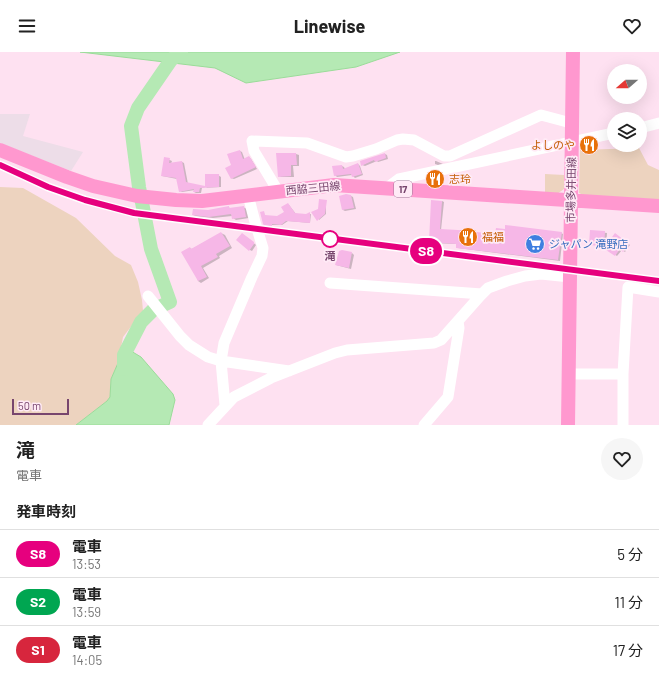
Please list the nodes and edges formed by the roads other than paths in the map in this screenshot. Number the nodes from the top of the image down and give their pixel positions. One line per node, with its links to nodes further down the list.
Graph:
1 (573, 52): 2 (main road, 市場多井田線)
2 (572, 124): 6 (main road, 市場多井田線); 9 (street)
3 (659, 124): 4 (street)
4 (647, 127)
5 (607, 134): 6 (street)
6 (571, 142): 8 (street); 11 (main road, 市場多井田線)
7 (0, 150): 10 (main road, 西脇三田線 / 17)
8 (387, 188): 9 (main road, 西脇三田線 / 17); 11 (main road, 西脇三田線 / 17)
9 (278, 191): 10 (main road, 西脇三田線 / 17)
10 (248, 195): 19 (street)
11 (571, 201): 12 (main road, 西脇三田線 / 17); 13 (main road, 市場多井田線)
12 (659, 206)
13 (570, 277): 16 (street); 21 (main road, 市場多井田線)
14 (330, 283): 16 (street)
15 (659, 292): 22 (street)
16 (482, 294): 18 (street)
17 (148, 296): 19 (street)
18 (458, 322): 20 (street); 25 (street)
19 (221, 361): 20 (street); 23 (street)
20 (290, 371): 23 (street)
21 (569, 374): 22 (street); 26 (main road, 市場多井田線)
22 (623, 374): 27 (street)
23 (225, 405): 24 (street)
24 (208, 425)
25 (424, 425)
26 (568, 425)
27 (623, 425)

